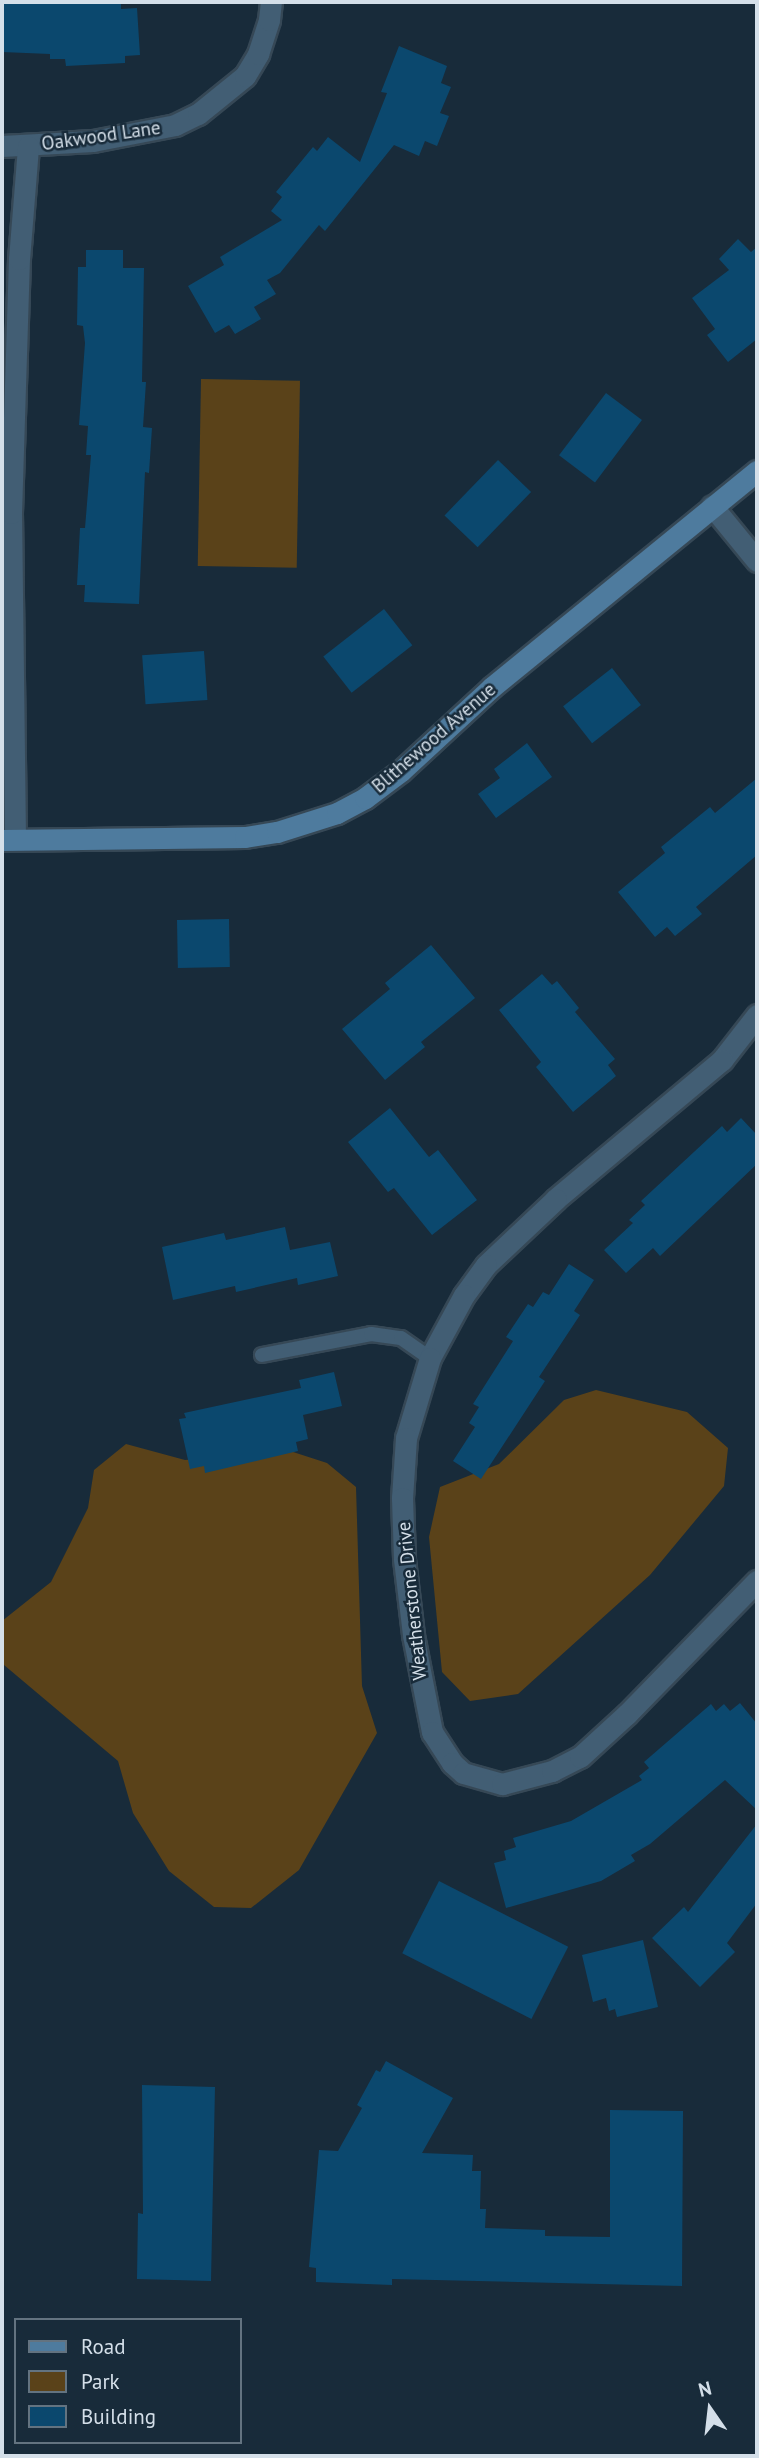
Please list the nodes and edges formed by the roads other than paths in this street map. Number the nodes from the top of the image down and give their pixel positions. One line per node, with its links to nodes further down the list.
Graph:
1 (271, 2): 3 (street, Oakwood Lane)
2 (2, 146): 3 (street, Oakwood Lane)
3 (28, 146): 7 (street, Oakwood Lane)
4 (757, 471): 5 (street, Blithewood Avenue)
5 (712, 506): 6 (street); 7 (street, Blithewood Avenue)
6 (757, 561)
7 (8, 839)
8 (757, 1015): 10 (street, Weatherstone Drive)
9 (262, 1355): 10 (lane)
10 (430, 1358): 11 (street, Weatherstone Drive)
11 (757, 1581)

